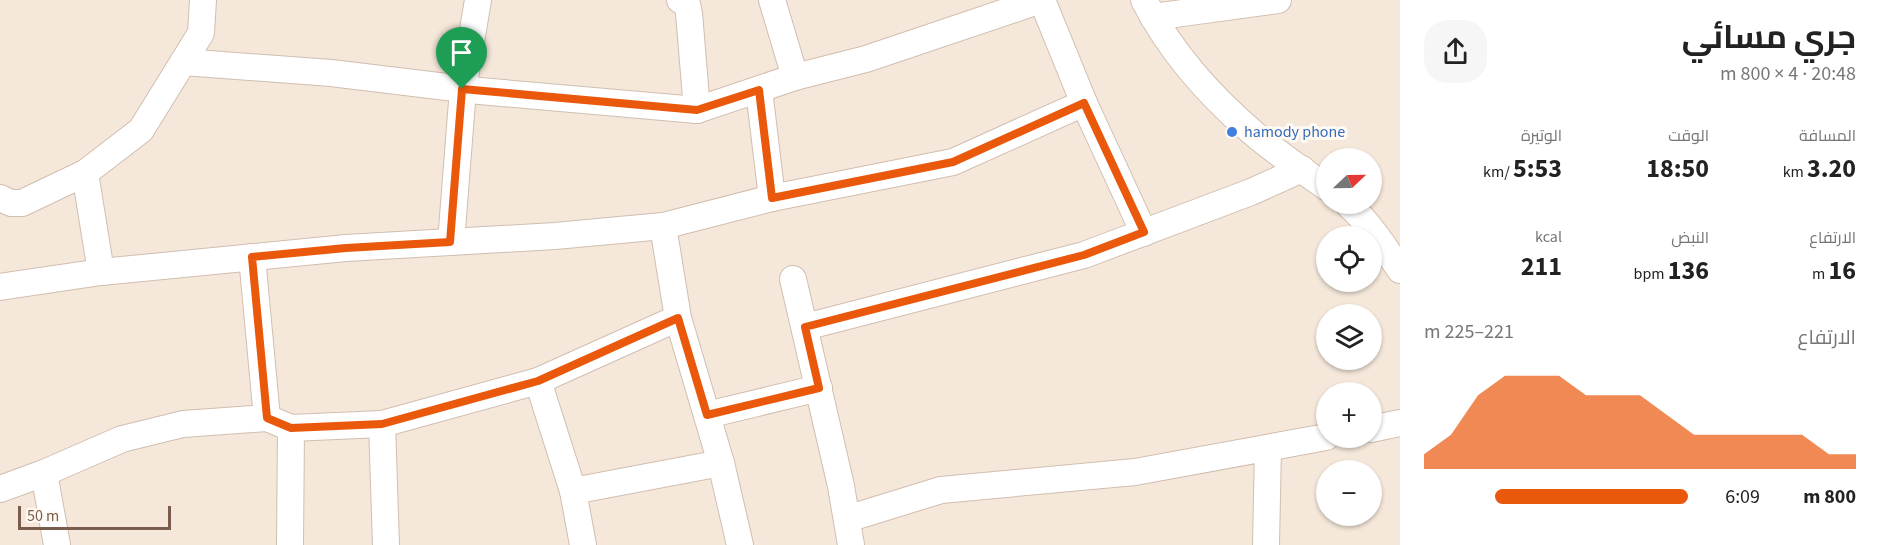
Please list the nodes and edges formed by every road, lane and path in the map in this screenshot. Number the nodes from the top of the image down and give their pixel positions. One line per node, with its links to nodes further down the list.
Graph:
1 (204, 0): 8 (street)
2 (478, 0): 10 (street)
3 (680, 0): 13 (street)
4 (772, 0): 9 (street)
5 (1042, 0): 9 (street); 12 (street)
6 (1278, 0): 7 (street)
7 (1148, 8): 14 (street)
8 (183, 62): 10 (street); 15 (street)
9 (795, 77): 11 (street)
10 (462, 89): 13 (street); 22 (street)
11 (759, 90): 13 (street); 18 (street)
12 (1084, 103): 18 (street); 21 (street)
13 (697, 110)
14 (1302, 169): 16 (street); 21 (street)
15 (85, 173): 17 (street); 25 (street)
16 (1316, 180)
17 (0, 198)
18 (772, 198): 20 (street)
19 (1359, 214): 24 (street)
20 (663, 226): 22 (street); 28 (street)
21 (1144, 232): 29 (street)
22 (450, 242): 23 (street)
23 (252, 257): 25 (street); 33 (street)
24 (1400, 270)
25 (101, 272): 27 (street)
26 (793, 279): 29 (street)
27 (0, 287)
28 (678, 318): 30 (street); 32 (street)
29 (805, 327): 31 (street)
30 (538, 381): 35 (street); 42 (street)
31 (819, 388): 32 (street); 43 (street)
32 (707, 415): 39 (street)
33 (279, 423): 35 (street); 40 (street); 45 (street)
34 (1400, 423): 36 (street)
35 (382, 424): 46 (street)
36 (1382, 427)
37 (1316, 439): 38 (street)
38 (1268, 448): 43 (street); 50 (street)
39 (721, 464): 42 (street); 48 (street)
40 (44, 473): 41 (street); 44 (street)
41 (0, 489)
42 (573, 491): 47 (street)
43 (847, 519): 49 (street)
44 (57, 545)
45 (290, 545)
46 (386, 545)
47 (583, 545)
48 (740, 545)
49 (851, 545)
50 (1266, 545)

